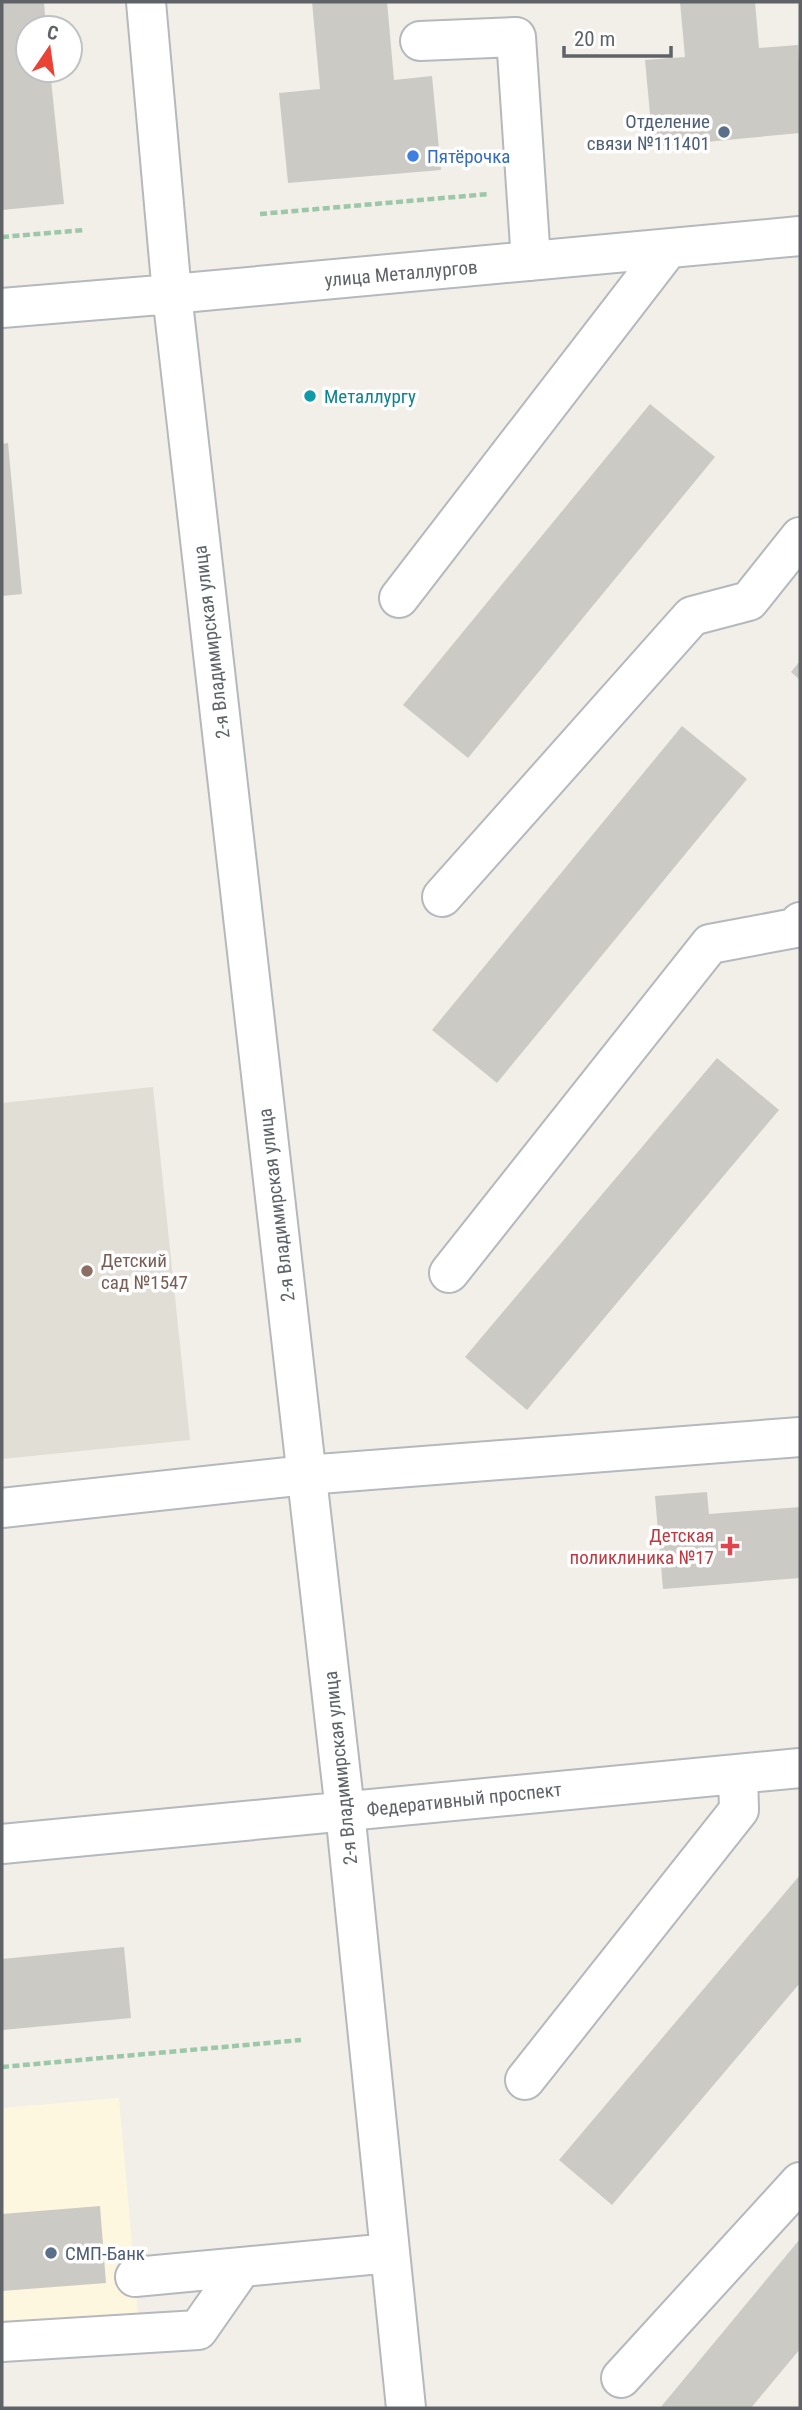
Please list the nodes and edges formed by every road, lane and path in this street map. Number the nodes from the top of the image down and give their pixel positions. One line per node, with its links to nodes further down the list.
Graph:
1 (146, 2): 10 (street, 2-я Владимирская улица)
2 (420, 41): 3 (street)
3 (525, 190): 4 (path); 9 (street)
4 (260, 214)
5 (84, 230): 7 (path)
6 (800, 236): 8 (street, улица Металлургов)
7 (2, 237)
8 (668, 248): 9 (street, улица Металлургов); 13 (street)
9 (531, 261): 10 (street, улица Металлургов)
10 (172, 294): 11 (street, улица Металлургов); 18 (street, 2-я Владимирская улица)
11 (2, 308)
12 (800, 537): 14 (street)
13 (399, 598)
14 (442, 897)
15 (800, 922): 16 (street)
16 (449, 1273)
17 (800, 1437): 18 (street)
18 (306, 1475): 19 (street); 22 (street, 2-я Владимирская улица)
19 (2, 1508)
20 (800, 1768): 21 (street, Федеративный проспект)
21 (738, 1774): 22 (street, Федеративный проспект); 26 (street)
22 (345, 1811): 23 (street, Федеративный проспект); 28 (street, 2-я Владимирская улица)
23 (2, 1843)
24 (301, 2040): 25 (path)
25 (2, 2067)
26 (525, 2080)
27 (800, 2182): 32 (street)
28 (390, 2253): 29 (street); 33 (street, 2-я Владимирская улица)
29 (242, 2267): 30 (street); 31 (street)
30 (135, 2277)
31 (2, 2342)
32 (621, 2378)
33 (406, 2408)

